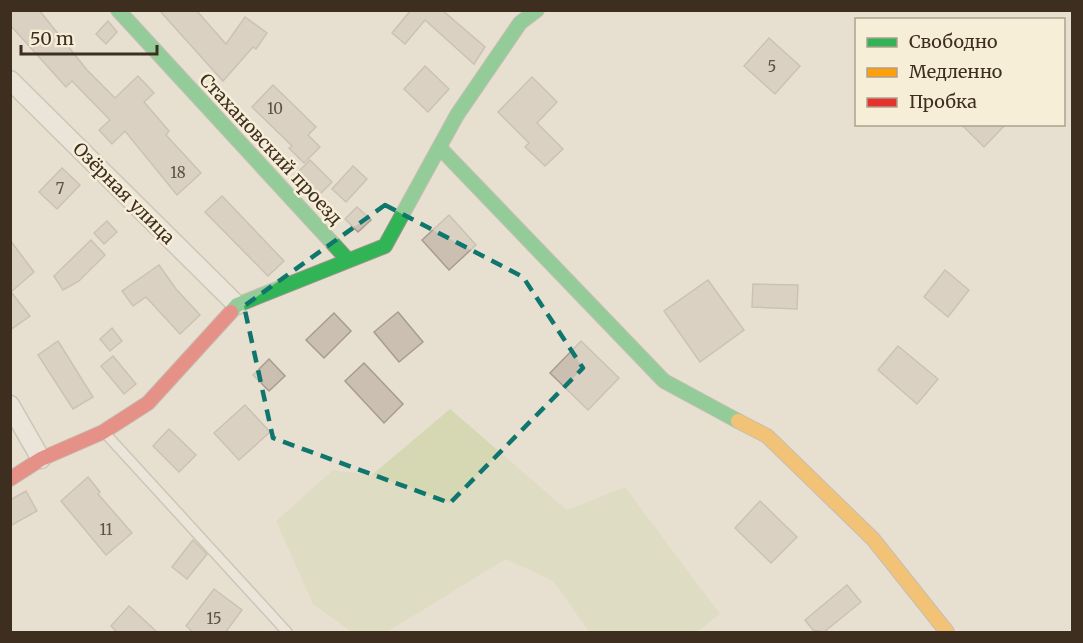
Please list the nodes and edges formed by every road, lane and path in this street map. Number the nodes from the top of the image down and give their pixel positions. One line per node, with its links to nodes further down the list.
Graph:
1 (118, 10): 6 (street, Стахановский проезд)
2 (537, 10): 3 (street)
3 (514, 17): 5 (street)
4 (10, 80): 7 (street, Озёрная улица)
5 (440, 148): 6 (street); 13 (street)
6 (348, 260): 7 (street)
7 (237, 305): 9 (street)
8 (10, 405): 10 (street)
9 (104, 432): 10 (street); 12 (lane)
10 (41, 459): 11 (street)
11 (10, 480)
12 (287, 633)
13 (947, 633)

